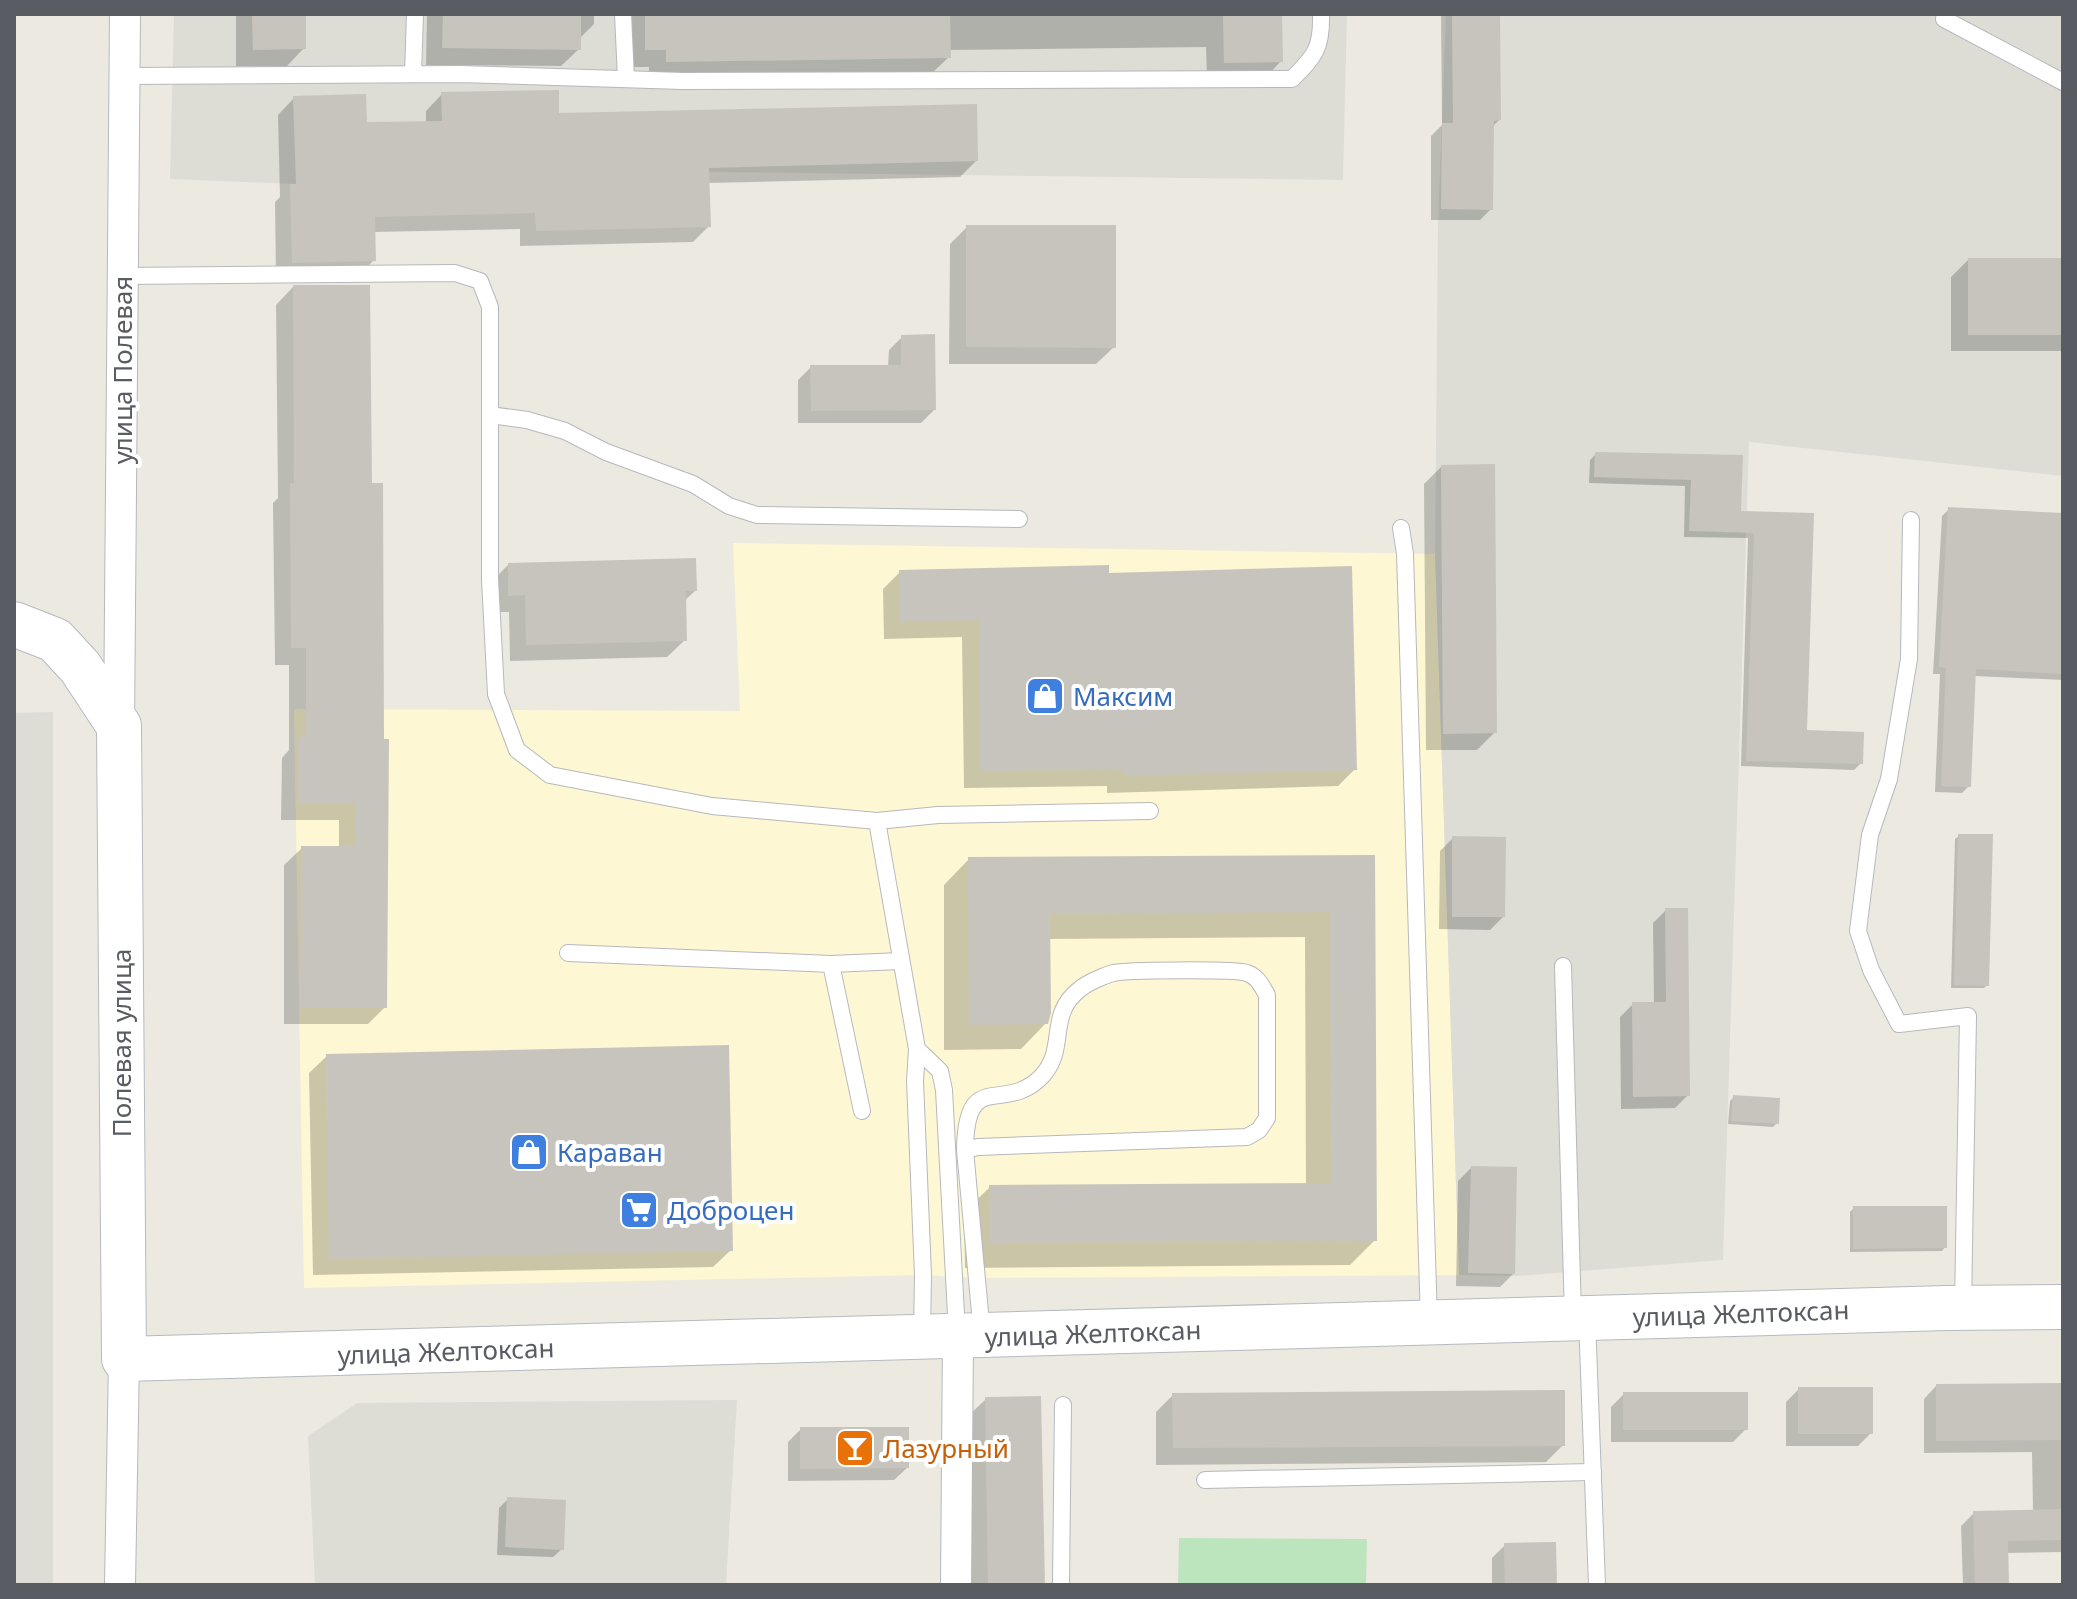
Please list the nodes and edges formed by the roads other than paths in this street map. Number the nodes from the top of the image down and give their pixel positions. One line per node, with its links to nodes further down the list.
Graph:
1 (125, 14): 7 (street, улица Полевая)
2 (415, 14): 6 (lane)
3 (623, 14): 8 (lane)
4 (1321, 14): 8 (lane)
5 (1944, 19): 9 (lane)
6 (413, 74): 7 (lane); 8 (lane)
7 (125, 76): 10 (street, улица Полевая)
8 (626, 79)
9 (2063, 82)
10 (123, 276): 11 (lane); 16 (street, улица Полевая)
11 (490, 415): 12 (lane); 18 (lane)
12 (1019, 519)
13 (1911, 520): 27 (lane)
14 (1401, 528): 29 (lane)
15 (14, 624): 16 (street)
16 (119, 726): 31 (street, Полевая улица)
17 (1150, 811): 18 (lane)
18 (877, 821): 20 (lane)
19 (568, 953): 21 (lane)
20 (901, 961): 21 (lane); 23 (lane)
21 (831, 964): 24 (lane)
22 (1563, 966): 28 (lane)
23 (917, 1049): 30 (lane); 30 (lane)
24 (862, 1111)
25 (965, 1150): 25 (lane); 30 (lane)
26 (2063, 1307): 27 (street, улица Желтоксан)
27 (1963, 1308): 28 (street, улица Желтоксан)
28 (1580, 1318): 29 (street, улица Желтоксан); 33 (lane)
29 (1429, 1322): 30 (street, улица Желтоксан)
30 (954, 1337): 31 (street, улица Желтоксан); 36 (street)
31 (124, 1359): 35 (street)
32 (1063, 1405): 37 (lane)
33 (1593, 1472): 34 (lane); 38 (lane)
34 (1205, 1480)
35 (120, 1585)
36 (956, 1585)
37 (1061, 1585)
38 (1597, 1585)

